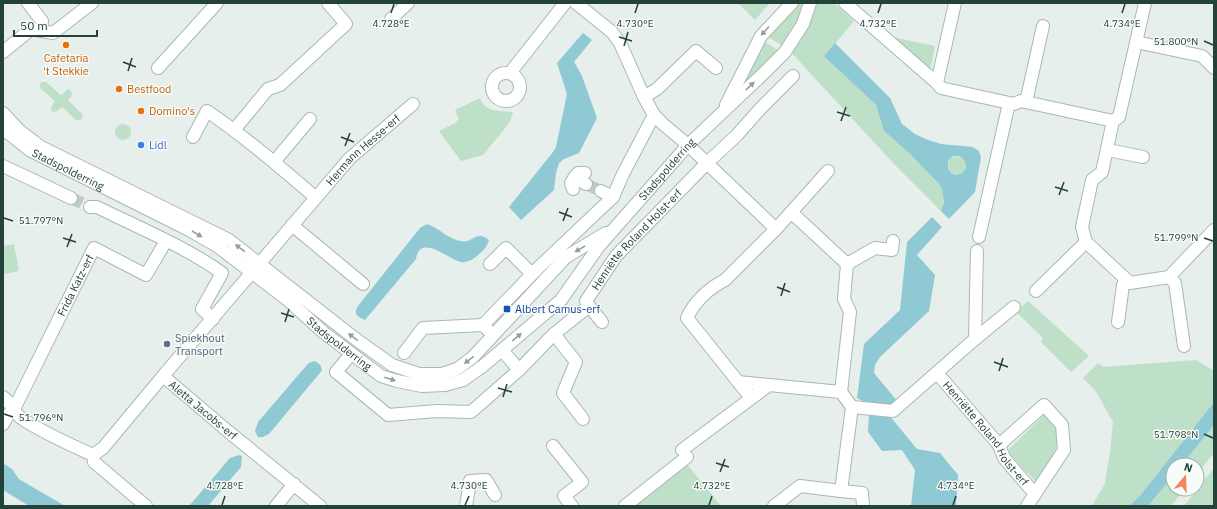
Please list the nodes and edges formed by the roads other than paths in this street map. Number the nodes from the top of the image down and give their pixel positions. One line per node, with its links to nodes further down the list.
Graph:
1 (28, 3): 15 (street)
2 (92, 3): 15 (street)
3 (217, 3): 19 (street)
4 (328, 3): 34 (street)
5 (408, 3): 13 (street)
6 (565, 3): 21 (street)
7 (576, 3): 24 (street)
8 (792, 3): 28 (street, Stadspolderring, one-way to 28)
9 (810, 3): 28 (street, Stadspolderring, one-way to 9)
10 (845, 3): 23 (street)
11 (955, 3): 23 (street)
12 (1145, 3): 16 (street)
13 (391, 19)
14 (1043, 26): 26 (street)
15 (41, 31): 17 (street)
16 (1136, 42): 18 (street); 32 (street)
17 (3, 52)
18 (1212, 63)
19 (158, 68)
20 (716, 68): 24 (street)
21 (510, 73)
22 (793, 76): 40 (street, Henriëtte Roland Holst-erf)
23 (937, 84): 25 (street)
24 (644, 97): 30 (street)
25 (1009, 102): 26 (street); 53 (street)
26 (1026, 102): 32 (street)
27 (413, 104): 46 (street, Hermann Hesse-erf)
28 (722, 113): 36 (street, Stadspolderring)
29 (3, 114): 60 (street, Stadspolderring, one-way to 29)
30 (654, 115): 36 (street); 44 (street)
31 (310, 119): 39 (street)
32 (1113, 121): 37 (street)
33 (3, 130): 60 (street, Stadspolderring, one-way to 60)
34 (234, 130): 35 (street); 39 (street)
35 (192, 137)
36 (688, 145): 40 (street); 50 (street, Stadspolderring)
37 (1108, 150): 38 (street); 56 (street)
38 (1143, 157)
39 (274, 162): 46 (street)
40 (707, 163): 51 (street); 66 (street, Henriëtte Roland Holst-erf)
41 (3, 166): 45 (street)
42 (828, 171): 48 (street)
43 (601, 191): 44 (street)
44 (613, 197): 61 (street)
45 (71, 198)
46 (315, 198): 49 (street, Hermann Hesse-erf)
47 (90, 207): 54 (street)
48 (792, 213): 51 (street); 59 (street)
49 (292, 225): 60 (street, Hermann Hesse-erf); 64 (street)
50 (614, 228): 73 (street, Stadspolderring, one-way to 73); 76 (street, Stadspolderring, one-way to 50)
51 (776, 229): 82 (street)
52 (1213, 234): 62 (street)
53 (979, 237)
54 (166, 241): 68 (street); 88 (street, Frida Katz-erf)
55 (893, 241): 59 (street)
56 (1086, 242): 63 (street); 65 (street)
57 (977, 251): 74 (street)
58 (490, 264): 61 (street)
59 (847, 264): 84 (street)
60 (256, 268): 68 (street, Aletta Jacobs-erf); 73 (street, Stadspolderring, one-way to 60); 78 (street, Stadspolderring)
61 (534, 272): 71 (street)
62 (1169, 277): 63 (street); 75 (street)
63 (1126, 280): 70 (street)
64 (363, 284)
65 (1036, 291)
66 (589, 306): 69 (street); 72 (street, Henriëtte Roland Holst-erf)
67 (1014, 307): 74 (street, Henriëtte Roland Holst-erf)
68 (213, 319): 81 (street, Aletta Jacobs-erf)
69 (602, 322)
70 (1118, 322)
71 (483, 325): 73 (street); 77 (street)
72 (554, 334): 79 (street); 89 (street)
73 (493, 335)
74 (975, 339): 80 (street, Henriëtte Roland Holst-erf)
75 (1184, 346)
76 (502, 350): 78 (street, Stadspolderring, one-way to 76); 79 (street)
77 (404, 353)
78 (351, 354): 79 (street)
79 (519, 370)
80 (937, 373): 87 (street, Henriëtte Roland Holst-erf); 91 (street, Henriëtte Roland Holst-erf)
81 (163, 376): 93 (street); 94 (street, Aletta Jacobs-erf)
82 (738, 382): 83 (street); 86 (street)
83 (769, 385): 84 (street); 86 (street)
84 (841, 392): 87 (street)
85 (3, 397): 88 (street)
86 (751, 398): 103 (street)
87 (852, 407): 95 (street)
88 (13, 411): 90 (street); 93 (street)
89 (583, 419)
90 (3, 424)
91 (999, 445): 96 (street, Henriëtte Roland Holst-erf); 96 (street, Henriëtte Roland Holst-erf)
92 (553, 446): 102 (street)
93 (93, 455): 98 (street)
94 (294, 484): 99 (street); 100 (street, Aletta Jacobs-erf)
95 (841, 491): 104 (street); 105 (street)
96 (1036, 494): 106 (street, Henriëtte Roland Holst-erf)
97 (495, 495): 101 (street)
98 (146, 506)
99 (276, 506)
100 (320, 506)
101 (466, 506)
102 (572, 506)
103 (626, 506)
104 (774, 506)
105 (864, 506)
106 (1027, 506)

